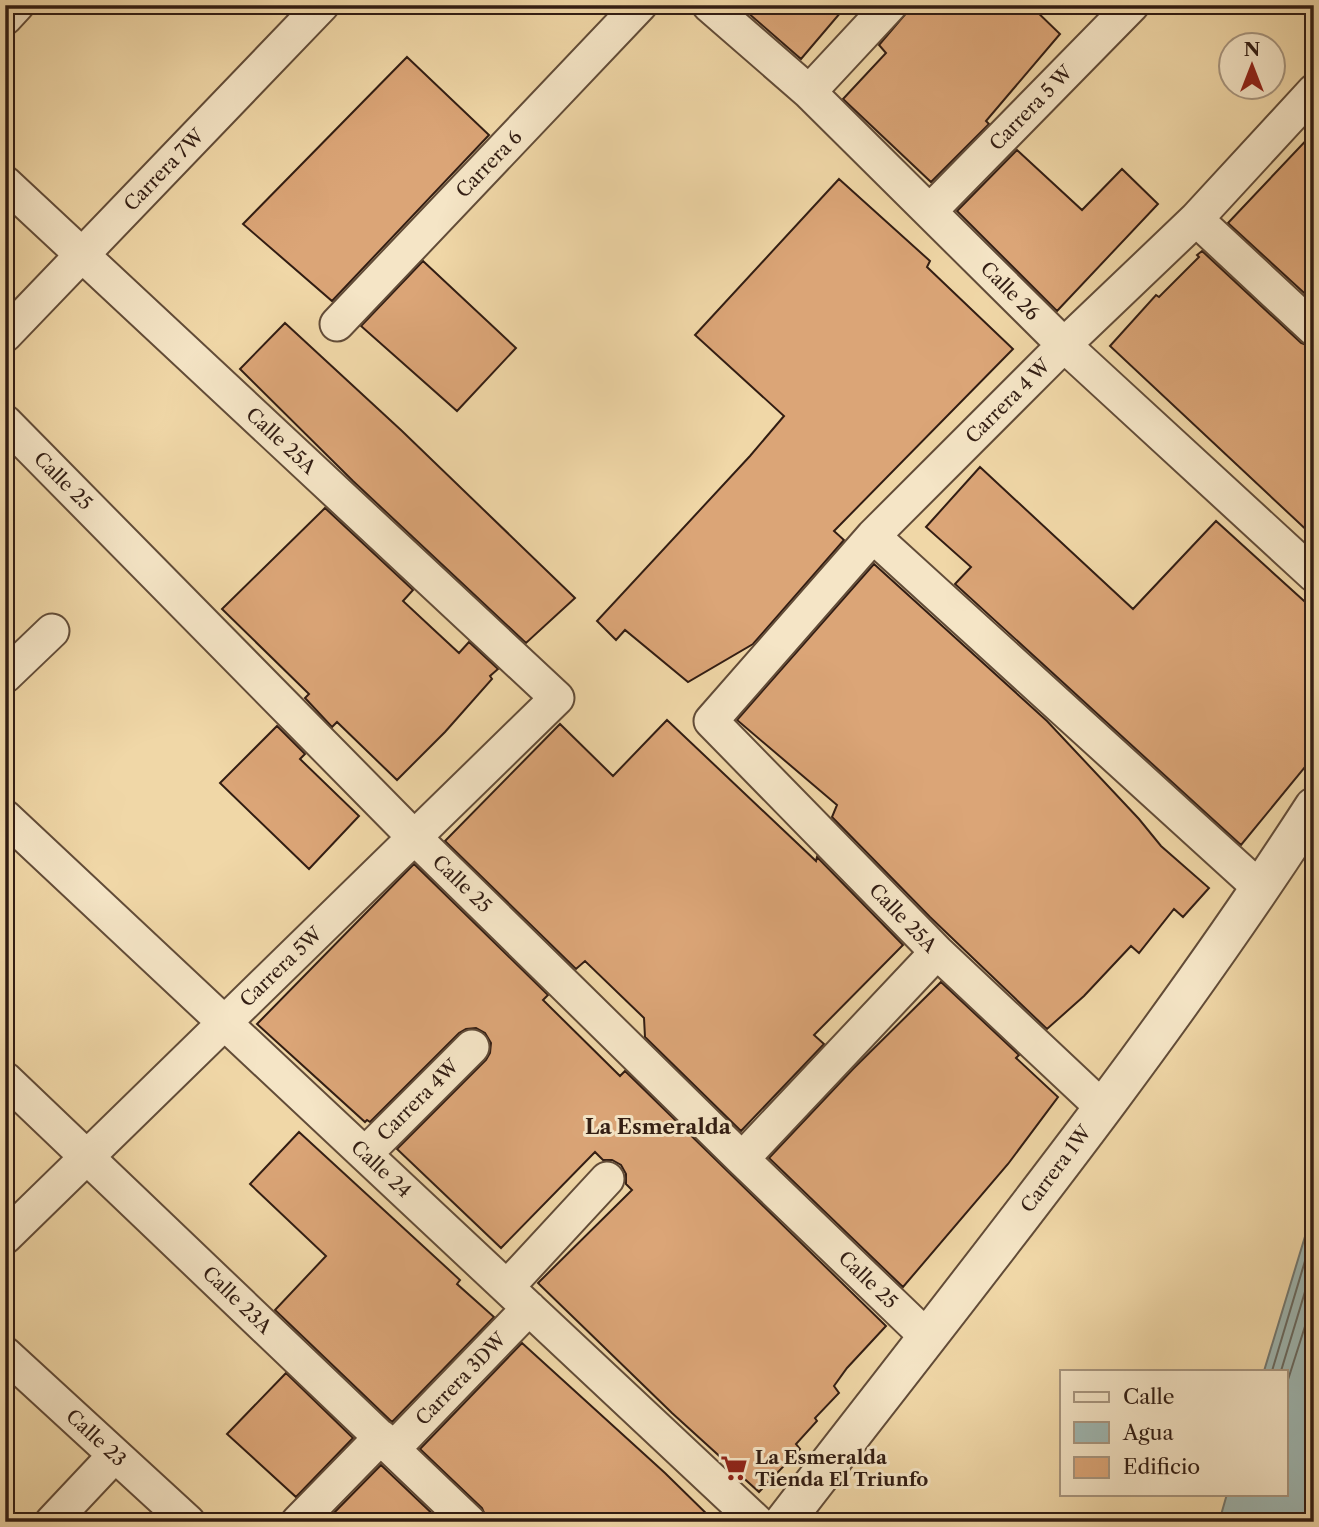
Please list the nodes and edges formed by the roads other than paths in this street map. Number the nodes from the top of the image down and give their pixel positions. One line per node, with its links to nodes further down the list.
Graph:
1 (17, 5): 7 (street)
2 (322, 5): 13 (street, Carrera 7W)
3 (640, 5): 14 (street, Carrera 6)
4 (709, 5): 8 (street, Calle 26)
5 (890, 5): 8 (street)
6 (1132, 5): 11 (street, Carrera 5 W)
7 (5, 18)
8 (809, 92): 11 (street, Calle 26)
9 (1312, 97): 12 (street, Carrera 4 W)
10 (5, 183): 13 (street, Calle 25A)
11 (930, 211): 17 (street, Calle 26)
12 (1196, 219): 15 (street); 17 (street, Carrera 4 W)
13 (82, 255): 16 (street, Carrera 7W); 23 (street, Calle 25A)
14 (337, 324)
15 (1314, 329)
16 (5, 335)
17 (1064, 345): 19 (street, Carrera 4 W); 20 (street, Calle 26)
18 (5, 422): 27 (street, Calle 25)
19 (873, 536): 24 (street, Carrera 4 W); 28 (street)
20 (1314, 575)
21 (52, 631): 22 (street)
22 (5, 676)
23 (556, 698): 27 (street, Carrera 5W)
24 (711, 721): 29 (street, Calle 25A)
25 (1314, 807): 28 (street, Carrera 1W)
26 (5, 817): 30 (street, Calle 24)
27 (414, 837): 30 (street, Carrera 5W); 36 (street, Calle 25)
28 (1261, 889): 33 (street, Carrera 1W)
29 (937, 952): 33 (street, Calle 25A); 36 (street)
30 (224, 1023): 34 (street, Calle 24); 35 (street, Carrera 5W)
31 (472, 1047): 34 (street, Carrera 4W)
32 (5, 1079): 35 (street, Calle 23A)
33 (1102, 1108): 40 (street, Carrera 1W)
34 (365, 1154): 39 (street, Calle 24)
35 (87, 1157): 38 (street, Carrera 5W); 42 (street, Calle 23A)
36 (742, 1159): 40 (street, Calle 25)
37 (607, 1179): 39 (street, Carrera 3DW)
38 (5, 1237)
39 (518, 1298): 42 (street, Carrera 3DW); 48 (street, Calle 24)
40 (927, 1336): 49 (street, Carrera 1W)
41 (5, 1354): 43 (street, Calle 23)
42 (387, 1443): 46 (street, Carrera 3DW); 47 (street, Calle 23A)
43 (115, 1454): 44 (street); 45 (street, Calle 23)
44 (52, 1522)
45 (188, 1522)
46 (299, 1522)
47 (470, 1522)
48 (757, 1522)
49 (785, 1522)

